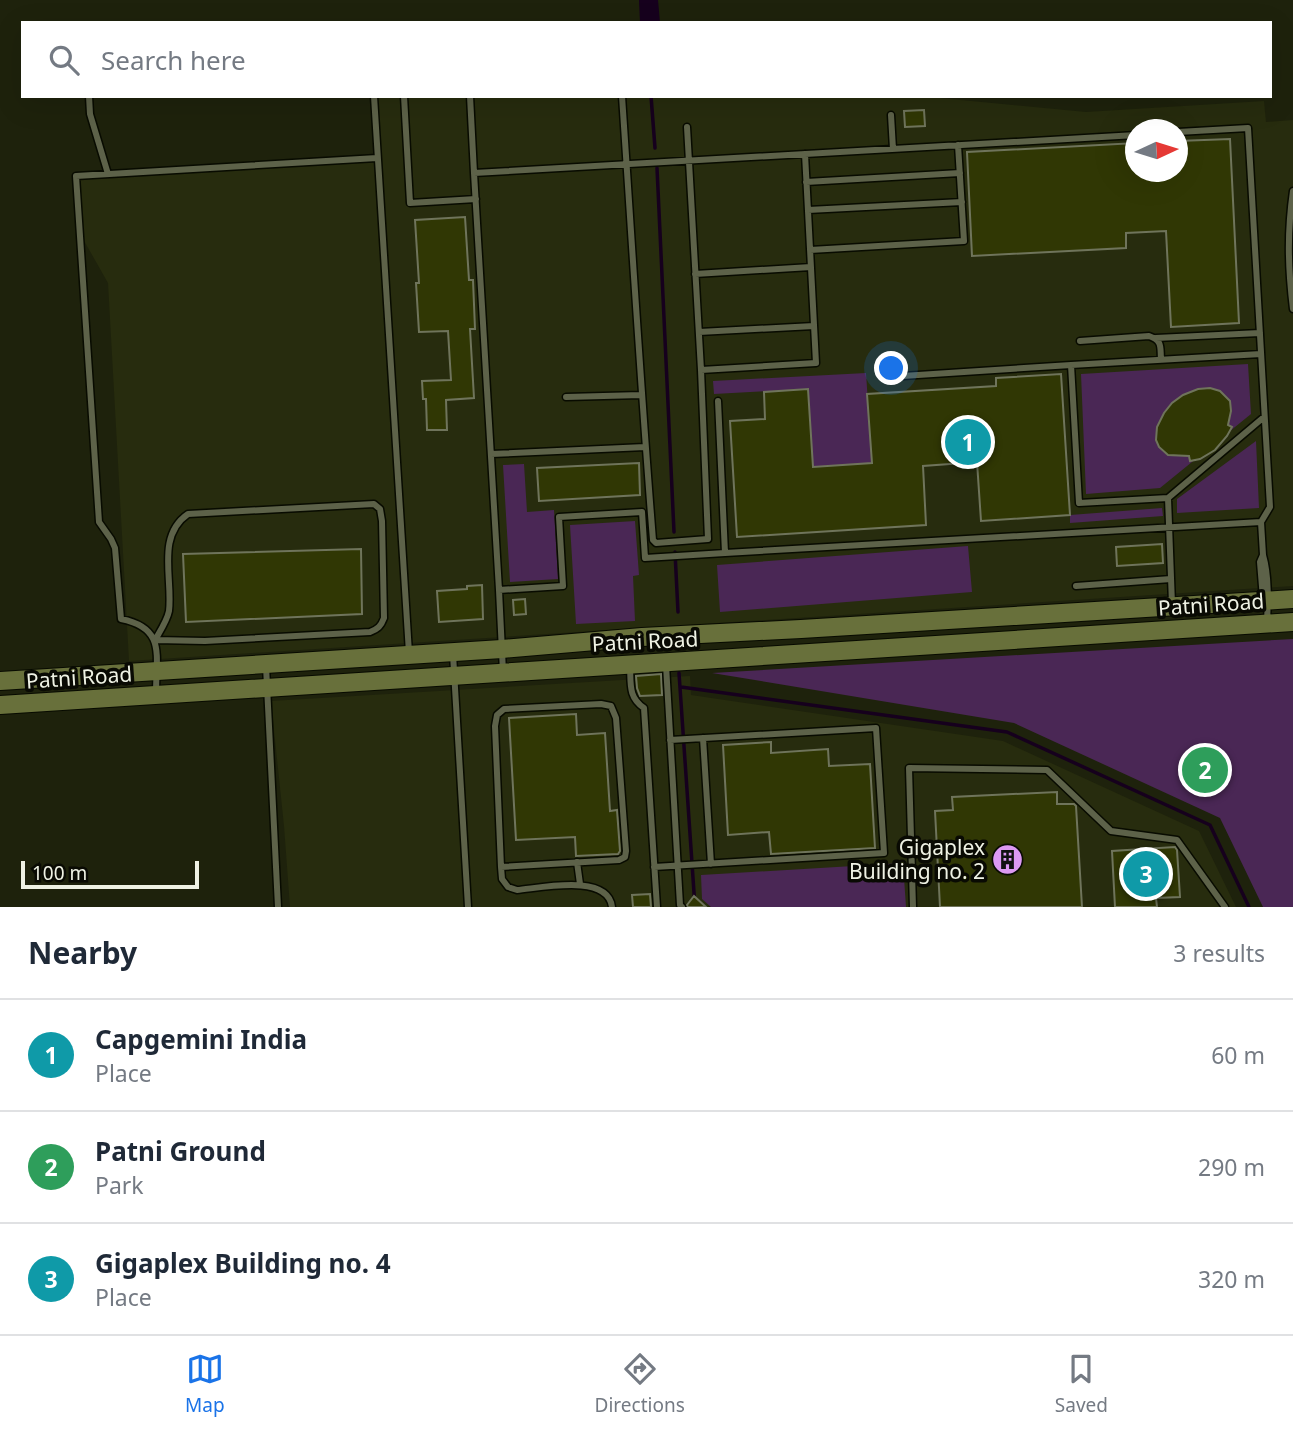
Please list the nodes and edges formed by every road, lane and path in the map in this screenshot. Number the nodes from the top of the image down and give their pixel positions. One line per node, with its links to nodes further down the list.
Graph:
1 (89, 98): 18 (lane)
2 (373, 98): 13 (lane)
3 (404, 98): 21 (lane)
4 (470, 98): 16 (lane)
5 (622, 98): 15 (lane)
6 (891, 115): 11 (lane)
7 (687, 127): 14 (lane)
8 (1188, 131): 30 (lane)
9 (1125, 136): 10 (lane)
10 (958, 145): 11 (lane); 17 (lane)
11 (893, 149): 12 (lane)
12 (805, 154): 14 (lane); 19 (lane)
13 (377, 158): 18 (lane); 61 (lane)
14 (689, 161): 15 (lane); 26 (lane)
15 (626, 164): 16 (lane); 38 (lane)
16 (474, 173): 21 (lane)
17 (960, 173): 19 (lane); 22 (lane)
18 (108, 174): 58 (lane)
19 (806, 181): 23 (lane)
20 (1293, 191): 27 (lane)
21 (476, 199): 43 (lane)
22 (962, 202): 23 (lane); 24 (lane)
23 (808, 210): 24 (lane)
24 (810, 250): 25 (lane)
25 (811, 267): 26 (lane); 28 (lane)
26 (695, 274): 29 (lane)
27 (1293, 309)
28 (814, 326): 29 (lane); 36 (lane)
29 (699, 332): 36 (lane)
30 (1259, 333): 31 (lane); 33 (lane)
31 (1156, 338): 32 (lane); 34 (lane)
32 (1080, 341)
33 (1261, 354): 34 (lane); 41 (lane)
34 (1161, 359): 35 (lane)
35 (1071, 365): 37 (lane); 44 (lane)
36 (701, 370): 47 (lane)
37 (887, 377)
38 (641, 395): 39 (lane); 42 (lane)
39 (566, 397)
40 (718, 401): 48 (lane)
41 (1265, 417): 44 (lane); 45 (lane)
42 (645, 447): 43 (lane); 47 (lane)
43 (491, 454): 52 (lane)
44 (1168, 498): 46 (lane)
45 (1261, 522): 46 (lane); 54 (lane)
46 (1169, 527): 48 (lane); 50 (lane)
47 (708, 539): 49 (lane)
48 (725, 553): 49 (lane)
49 (706, 554): 52 (lane)
50 (1171, 579): 51 (lane); 55 (lane)
51 (1076, 586)
52 (499, 590): 59 (lane)
53 (1293, 599): 54 (main road, Patni Road)
54 (1265, 601): 55 (main road, Patni Road); 57 (lane)
55 (1172, 606): 59 (main road, Patni Road)
56 (1293, 622): 57 (main road, Patni Road)
57 (1267, 624): 62 (main road, Patni Road)
58 (155, 640): 58 (lane); 65 (lane)
59 (502, 649): 60 (main road, Patni Road); 66 (lane)
60 (453, 652): 61 (main road, Patni Road); 67 (lane)
61 (410, 654): 63 (main road, Patni Road)
62 (666, 663): 64 (main road, Patni Road); 73 (lane)
63 (266, 664): 65 (main road, Patni Road); 69 (lane)
64 (630, 665): 66 (main road, Patni Road); 78 (lane)
65 (156, 671): 68 (main road, Patni Road); 70 (lane)
66 (503, 673): 67 (main road, Patni Road)
67 (454, 676): 69 (main road, Patni Road); 81 (lane)
68 (0, 681)
69 (267, 688): 70 (main road, Patni Road); 80 (lane)
70 (156, 695): 71 (main road, Patni Road)
71 (0, 705)
72 (703, 738): 73 (lane); 75 (lane); 75 (lane)
73 (670, 740): 76 (lane)
74 (577, 862): 77 (lane); 77 (lane); 79 (lane)
75 (711, 864): 76 (lane)
76 (682, 865): 78 (lane); 84 (lane)
77 (501, 867): 79 (lane)
78 (654, 867): 83 (lane)
79 (580, 884): 82 (lane)
80 (278, 907)
81 (468, 907)
82 (612, 907)
83 (657, 907)
84 (682, 907)
85 (914, 907): 86 (lane)
86 (1225, 907)

